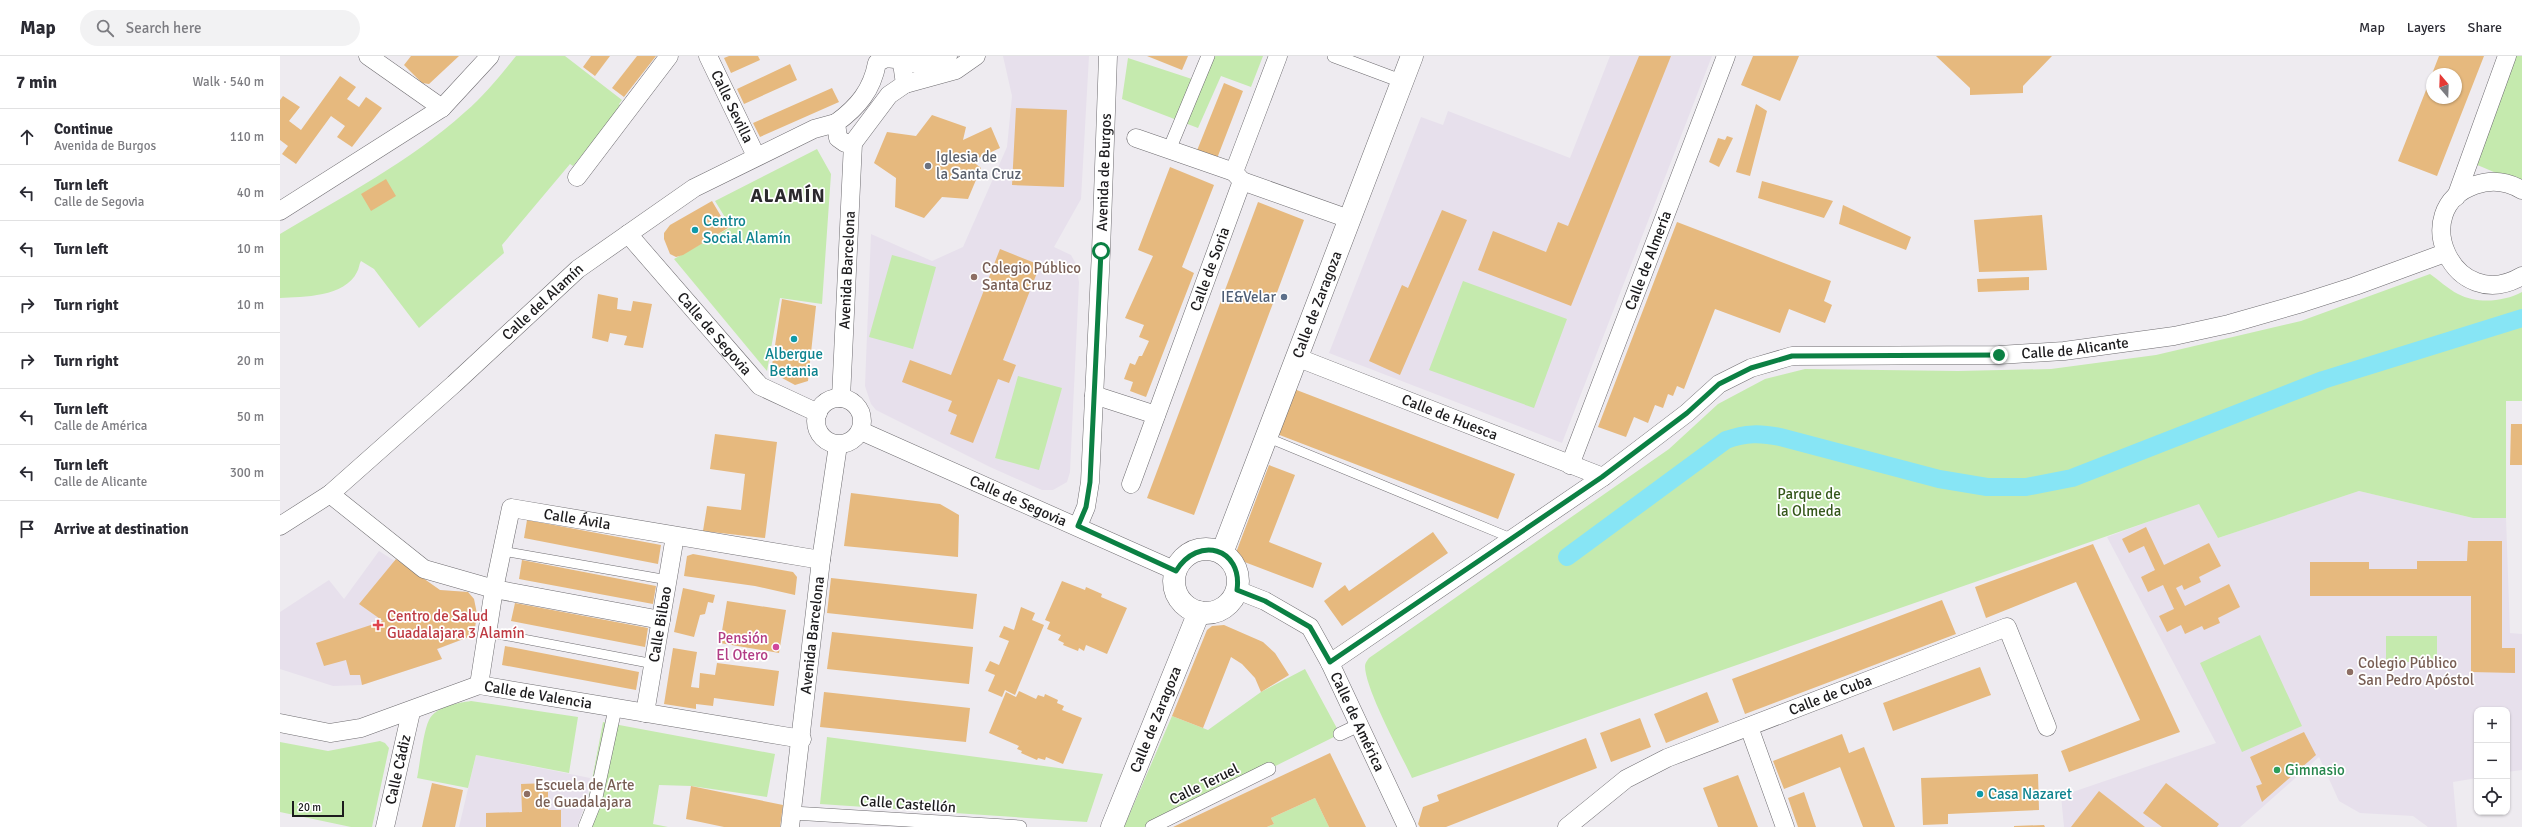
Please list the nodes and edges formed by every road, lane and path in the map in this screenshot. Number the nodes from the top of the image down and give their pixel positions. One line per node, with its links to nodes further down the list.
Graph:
1 (368, 56): 18 (street)
2 (490, 56): 18 (street)
3 (669, 56): 24 (street)
4 (708, 56): 23 (street, Calle Sevilla)
5 (948, 56): 15 (street)
6 (976, 56): 17 (street)
7 (1108, 56): 34 (street, Avenida de Burgos)
8 (1208, 56): 22 (street)
9 (1278, 56): 25 (street, Calle de Soria)
10 (1334, 56): 16 (street)
11 (1412, 56): 16 (street, Calle de Zaragoza)
12 (1726, 56): 41 (street, Calle de Almería)
13 (2507, 56): 27 (street)
14 (873, 60): 15 (street); 19 (street)
15 (902, 62): 17 (street)
16 (1402, 81): 29 (street, Calle de Zaragoza)
17 (905, 84): 21 (street)
18 (442, 108): 28 (street)
19 (836, 123): 21 (street); 23 (street, Calle del Alamín)
20 (1136, 138): 22 (street)
21 (852, 143): 35 (street, Avenida Barcelona)
22 (1169, 150): 25 (street)
23 (756, 156): 30 (street, Calle del Alamín)
24 (577, 177)
25 (1238, 177): 29 (street); 37 (street, Calle de Soria)
26 (2522, 190): 27 (street)
27 (2456, 197): 31 (street)
28 (280, 211)
29 (1349, 219): 33 (street, Calle de Zaragoza)
30 (628, 234): 36 (street, Calle de Segovia); 44 (street, Calle del Alamín)
31 (2445, 253): 32 (street); 42 (street, Calle de Alicante)
32 (2522, 276)
33 (1296, 357): 39 (street, Calle de Zaragoza); 41 (street, Calle de Huesca)
34 (1094, 395): 37 (street); 46 (street, Avenida de Burgos)
35 (841, 398): 36 (street); 38 (street)
36 (818, 413): 40 (street)
37 (1156, 415): 43 (street, Calle de Soria)
38 (861, 431): 40 (street); 46 (street, Calle de Segovia)
39 (1266, 437): 48 (lane); 50 (street, Calle de Zaragoza)
40 (838, 445): 51 (street, Avenida Barcelona)
41 (1570, 465): 42 (street, Calle de Huesca)
42 (1602, 477): 48 (street, Calle de Alicante)
43 (1132, 484)
44 (330, 494): 45 (street, Calle del Alamín); 54 (street)
45 (280, 526)
46 (1078, 526): 52 (street, Calle de Segovia)
47 (675, 536): 49 (street, Calle Ávila); 51 (street, Calle Ávila); 53 (street, Calle Bilbao)
48 (1511, 538): 59 (street, Calle de Alicante)
49 (502, 551): 53 (lane); 54 (street, Calle Ávila)
50 (1222, 553): 52 (street); 55 (street)
51 (821, 560): 70 (street, Avenida Barcelona)
52 (1176, 571): 56 (street)
53 (668, 580): 57 (street, Calle Bilbao)
54 (494, 589): 57 (street); 58 (street, Calle Ávila)
55 (1237, 590): 56 (street); 59 (street, Calle de América)
56 (1198, 612): 76 (street, Calle de Zaragoza)
57 (661, 620): 60 (street, Calle Bilbao)
58 (487, 632): 60 (lane); 61 (street, Calle Ávila)
59 (1330, 662): 66 (street, Calle de América)
60 (654, 664): 64 (street, Calle Bilbao)
61 (479, 685): 62 (street, Calle de Valencia); 63 (street, Calle de Valencia)
62 (615, 709): 64 (street, Calle de Valencia); 74 (street)
63 (411, 712): 65 (street, Calle de Valencia); 73 (street, Calle Cádiz)
64 (645, 713): 70 (street, Calle de Valencia)
65 (280, 723)
66 (1359, 725): 69 (street); 78 (street, Calle de América)
67 (1749, 726): 68 (street, Calle de Cuba); 79 (street, Calle de Cuba); 80 (street)
68 (2047, 728)
69 (1340, 734)
70 (802, 739): 72 (street, Avenida Barcelona)
71 (1269, 769): 77 (street, Calle Teruel)
72 (792, 820): 75 (street, Calle Castellón)
73 (385, 827)
74 (585, 827)
75 (1020, 827)
76 (1112, 827)
77 (1152, 827)
78 (1407, 827)
79 (1567, 827)
80 (1785, 827)

